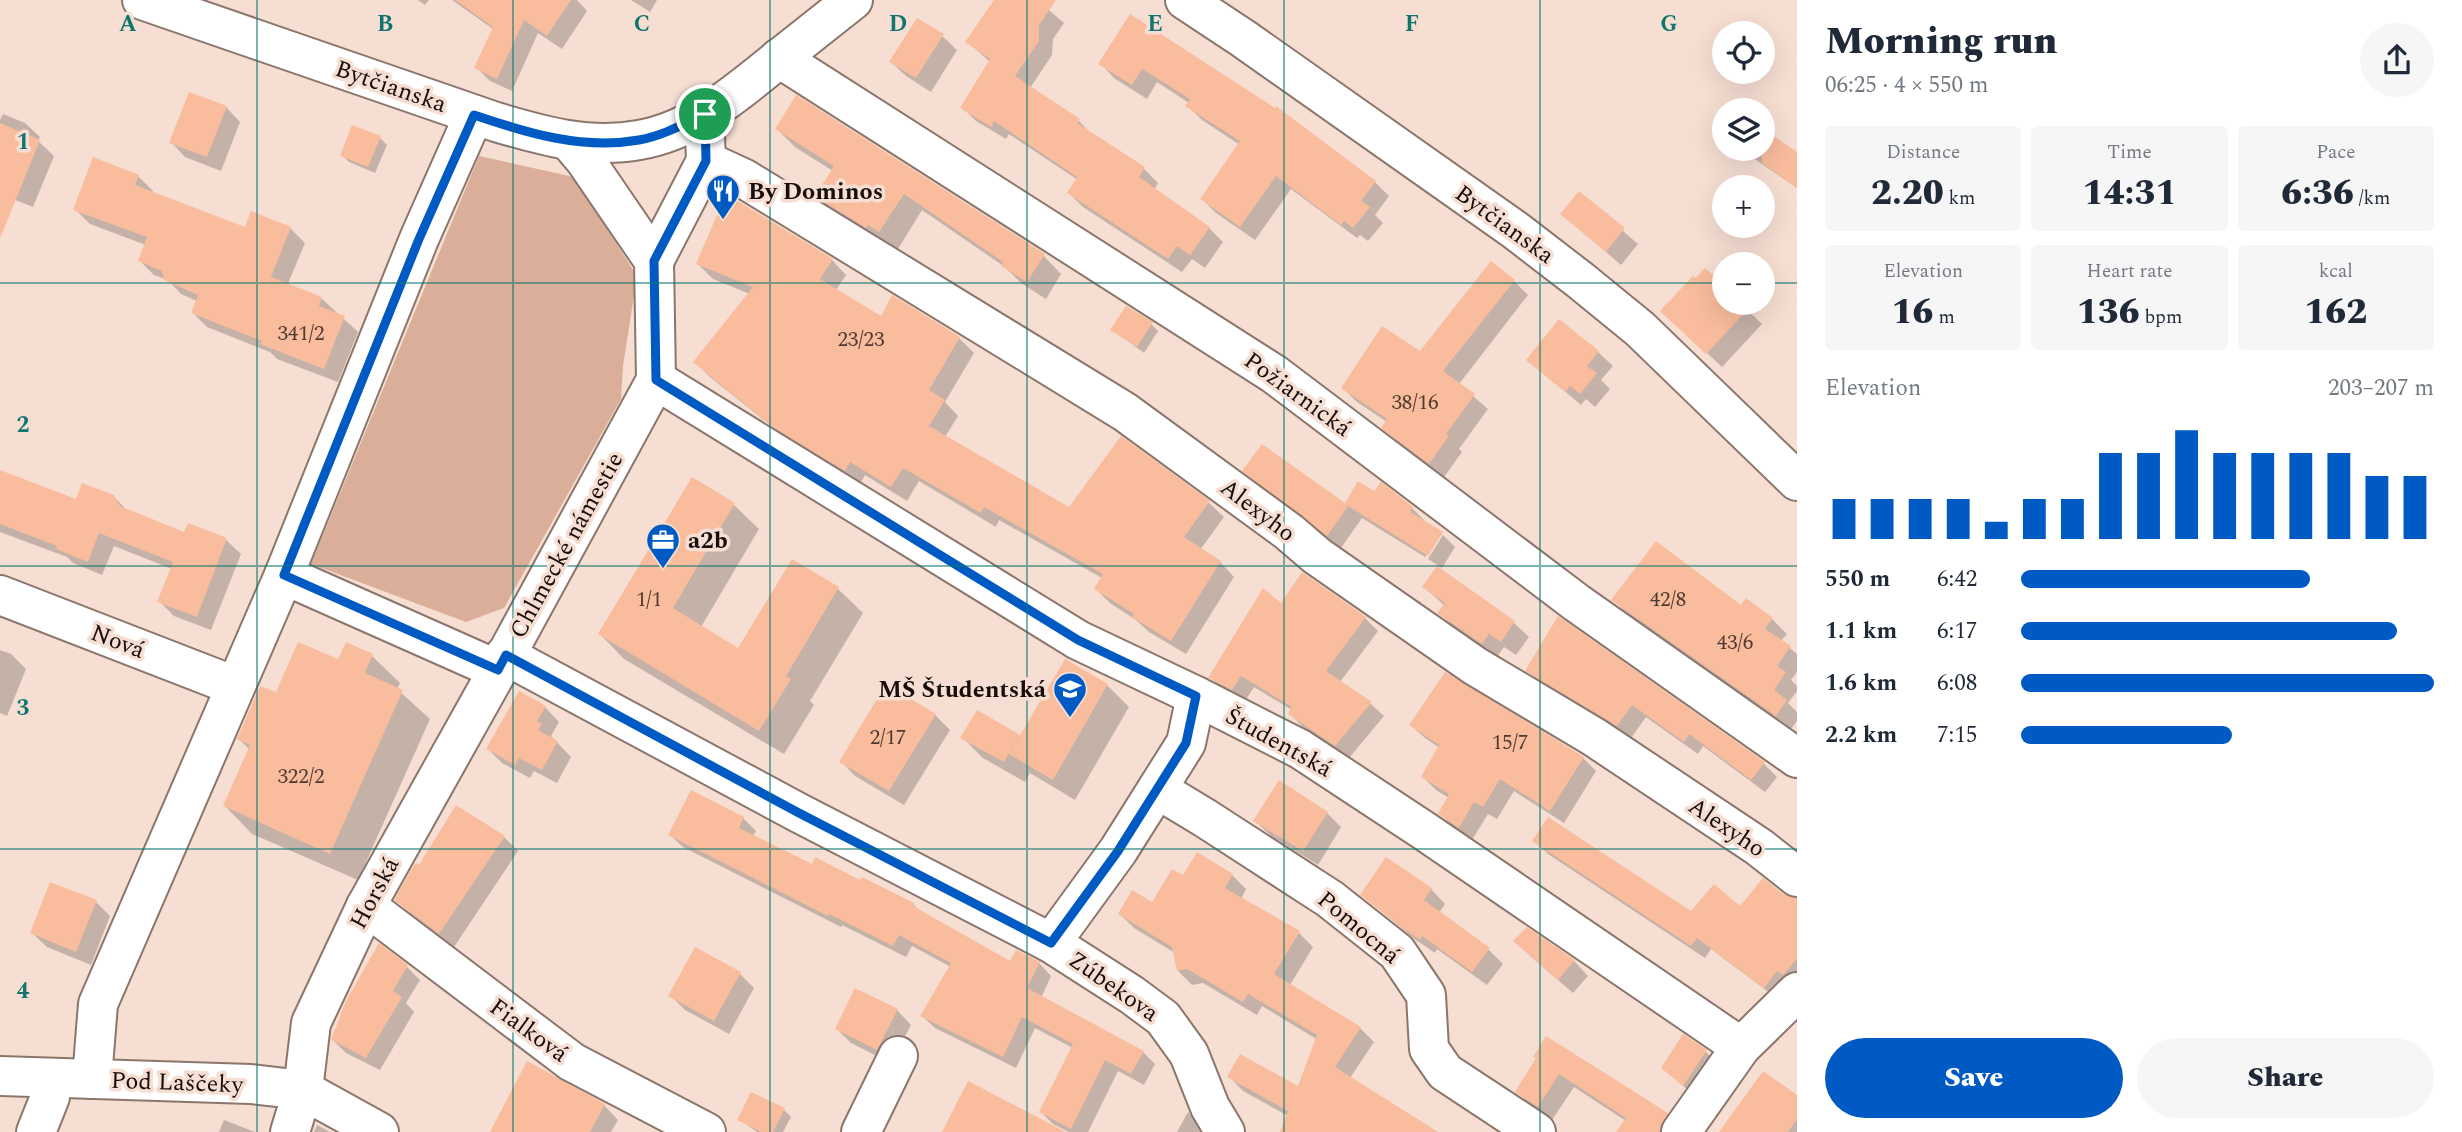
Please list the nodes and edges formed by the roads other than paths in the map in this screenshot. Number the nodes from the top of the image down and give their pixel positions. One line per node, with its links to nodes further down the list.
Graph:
1 (142, 0): 6 (street, Bytčianska)
2 (853, 0): 4 (street, Bytčianska)
3 (1185, 0): 11 (street, Bytčianska)
4 (779, 58): 5 (street, Bytčianska); 17 (street, Požiarnická)
5 (705, 114): 7 (street, Bytčianska); 8 (street)
6 (474, 115): 7 (street, Bytčianska); 12 (street)
7 (569, 141): 9 (street)
8 (706, 161): 9 (street); 19 (street, Alexyho)
9 (654, 261): 10 (street, Chlmecké námestie)
10 (656, 380): 14 (street, Chlmecké námestie); 16 (street, Študentská)
11 (1797, 481)
12 (284, 575): 14 (street); 15 (street)
13 (0, 595): 15 (street, Nová)
14 (502, 662): 20 (street, Horská); 21 (street, Zúbekova)
15 (235, 686): 27 (street)
16 (1196, 696): 18 (street); 23 (street, Študentská)
17 (1797, 758)
18 (1157, 789): 21 (street); 35 (street, Pomocná)
19 (1797, 877)
20 (366, 906): 28 (street, Horská); 32 (street, Fialková)
21 (1051, 943): 34 (street, Zúbekova)
22 (1797, 992): 23 (street)
23 (1741, 1047): 36 (street)
24 (898, 1056): 33 (street)
25 (0, 1076): 26 (street, Pod Laščeky)
26 (51, 1078): 27 (street, Pod Laščeky); 29 (street)
27 (92, 1079): 28 (street, Pod Laščeky)
28 (303, 1090): 30 (street, Horská); 31 (street)
29 (36, 1132)
30 (290, 1132)
31 (379, 1132)
32 (706, 1132)
33 (861, 1132)
34 (1225, 1132)
35 (1536, 1132)
36 (1681, 1132)

